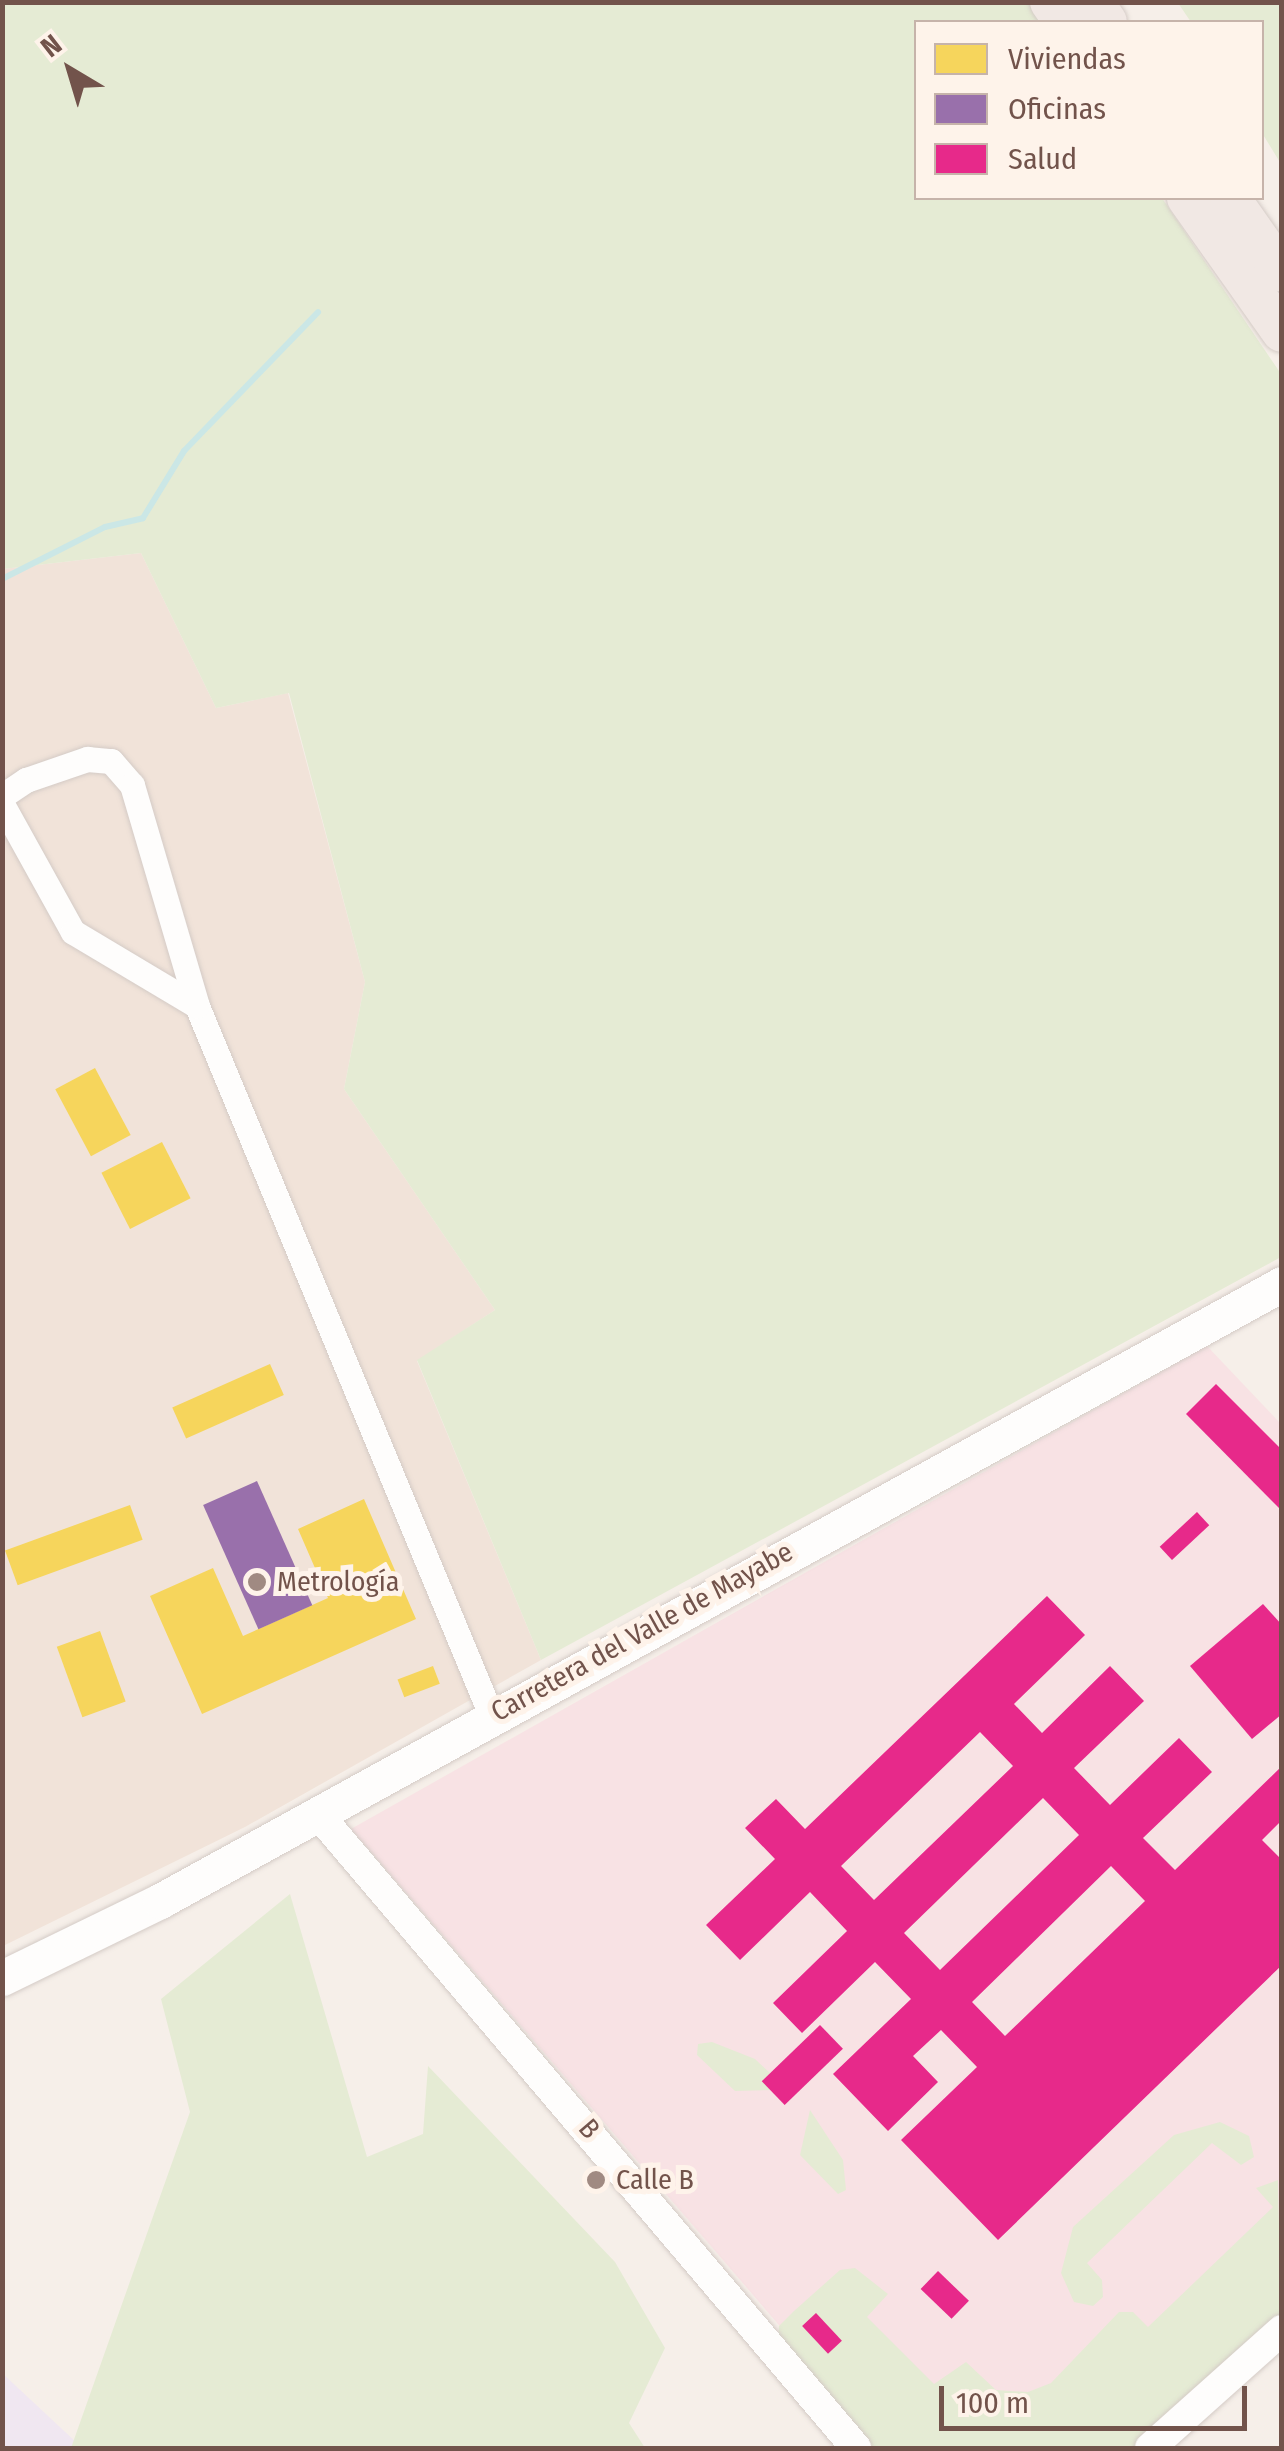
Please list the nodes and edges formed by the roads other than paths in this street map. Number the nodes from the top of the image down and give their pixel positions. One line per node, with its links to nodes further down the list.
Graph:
1 (1188, 200): 4 (highway)
2 (1231, 200): 3 (highway)
3 (1282, 272)
4 (1282, 332)
5 (2, 796): 7 (street)
6 (2, 804): 7 (street)
7 (196, 1006): 9 (street)
8 (1282, 1284): 9 (main road, Carretera del Valle de Mayabe)
9 (491, 1714): 10 (main road, Carretera del Valle de Mayabe)
10 (317, 1813): 11 (main road, Carretera del Valle de Mayabe); 13 (street, B)
11 (2, 1978)
12 (1282, 2330): 14 (street)
13 (856, 2448)
14 (1150, 2448)

